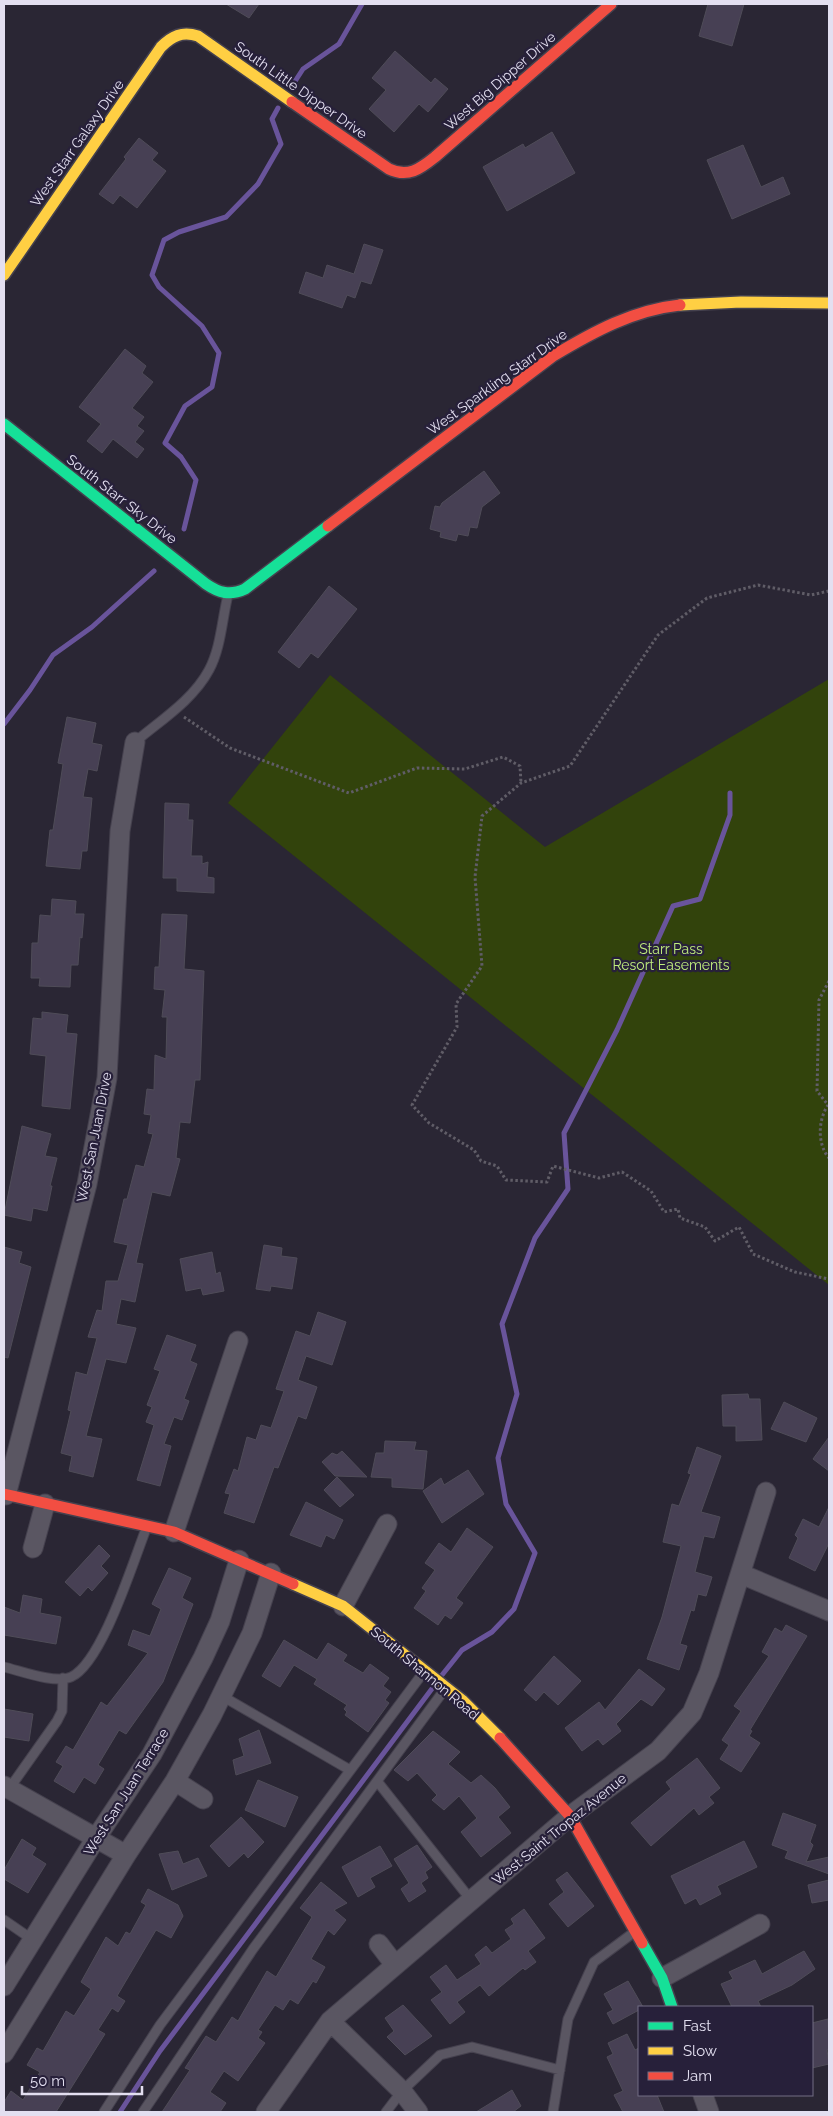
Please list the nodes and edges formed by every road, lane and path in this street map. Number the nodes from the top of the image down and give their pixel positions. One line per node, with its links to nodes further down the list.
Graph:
1 (611, 4): 3 (street, West Big Dipper Drive)
2 (180, 34): 3 (street, South Little Dipper Drive); 4 (street, West Starr Galaxy Drive)
3 (404, 174)
4 (4, 276)
5 (829, 303): 8 (street, West Sparkling Starr Drive)
6 (4, 424): 8 (street, South Starr Sky Drive)
7 (829, 591): 11 (path)
8 (226, 594): 9 (lane)
9 (174, 710): 10 (lane); 11 (path)
10 (135, 742): 17 (street, West San Juan Drive)
11 (521, 783): 14 (path)
12 (829, 981): 13 (path)
13 (829, 1158)
14 (829, 1279)
15 (238, 1341): 21 (street)
16 (766, 1492): 25 (street, West Saint Tropaz Avenue)
17 (5, 1495): 18 (street, South Shannon Road)
18 (46, 1504): 20 (street, South Shannon Road); 22 (street)
19 (387, 1524): 26 (street)
20 (147, 1526): 21 (street, South Shannon Road); 30 (lane)
21 (174, 1532): 23 (street, South Shannon Road)
22 (34, 1548)
23 (239, 1560): 24 (street, South Shannon Road); 39 (street, West San Juan Terrace)
24 (271, 1574): 26 (street, South Shannon Road); 32 (street)
25 (741, 1574): 27 (street); 38 (street, West Saint Tropaz Avenue)
26 (343, 1606): 29 (street, South Shannon Road)
27 (829, 1611)
28 (4, 1667): 30 (lane)
29 (425, 1671): 31 (street, South Shannon Road); 33 (lane)
30 (63, 1678): 36 (lane)
31 (446, 1688): 35 (lane); 38 (street, South Shannon Road)
32 (222, 1696): 33 (lane); 34 (street)
33 (350, 1770): 56 (lane)
34 (175, 1781): 37 (street); 40 (street)
35 (377, 1781): 41 (lane); 57 (lane)
36 (6, 1787): 39 (street)
37 (203, 1799)
38 (570, 1816): 41 (street, West Saint Tropaz Avenue); 44 (street, South Shannon Road)
39 (96, 1838): 40 (street); 45 (street, West San Juan Terrace)
40 (126, 1854): 52 (street)
41 (471, 1900): 47 (street, West Saint Tropaz Avenue)
42 (4, 1920): 45 (lane)
43 (760, 1924): 48 (street)
44 (636, 1931): 48 (street, South Shannon Road); 53 (lane)
45 (33, 1940): 49 (street, West San Juan Terrace)
46 (379, 1944): 47 (street)
47 (395, 1965): 51 (street, West Saint Tropaz Avenue)
48 (662, 1978): 50 (street, South Shannon Road)
49 (4, 1986)
50 (672, 2006)
51 (330, 2021): 54 (street); 58 (street, West Saint Tropaz Avenue)
52 (4, 2053)
53 (560, 2070): 54 (lane); 61 (lane)
54 (402, 2091): 59 (lane); 60 (street)
55 (703, 2096): 62 (street)
56 (104, 2112)
57 (143, 2112)
58 (266, 2112)
59 (386, 2112)
60 (418, 2112)
61 (553, 2112)
62 (709, 2112)

